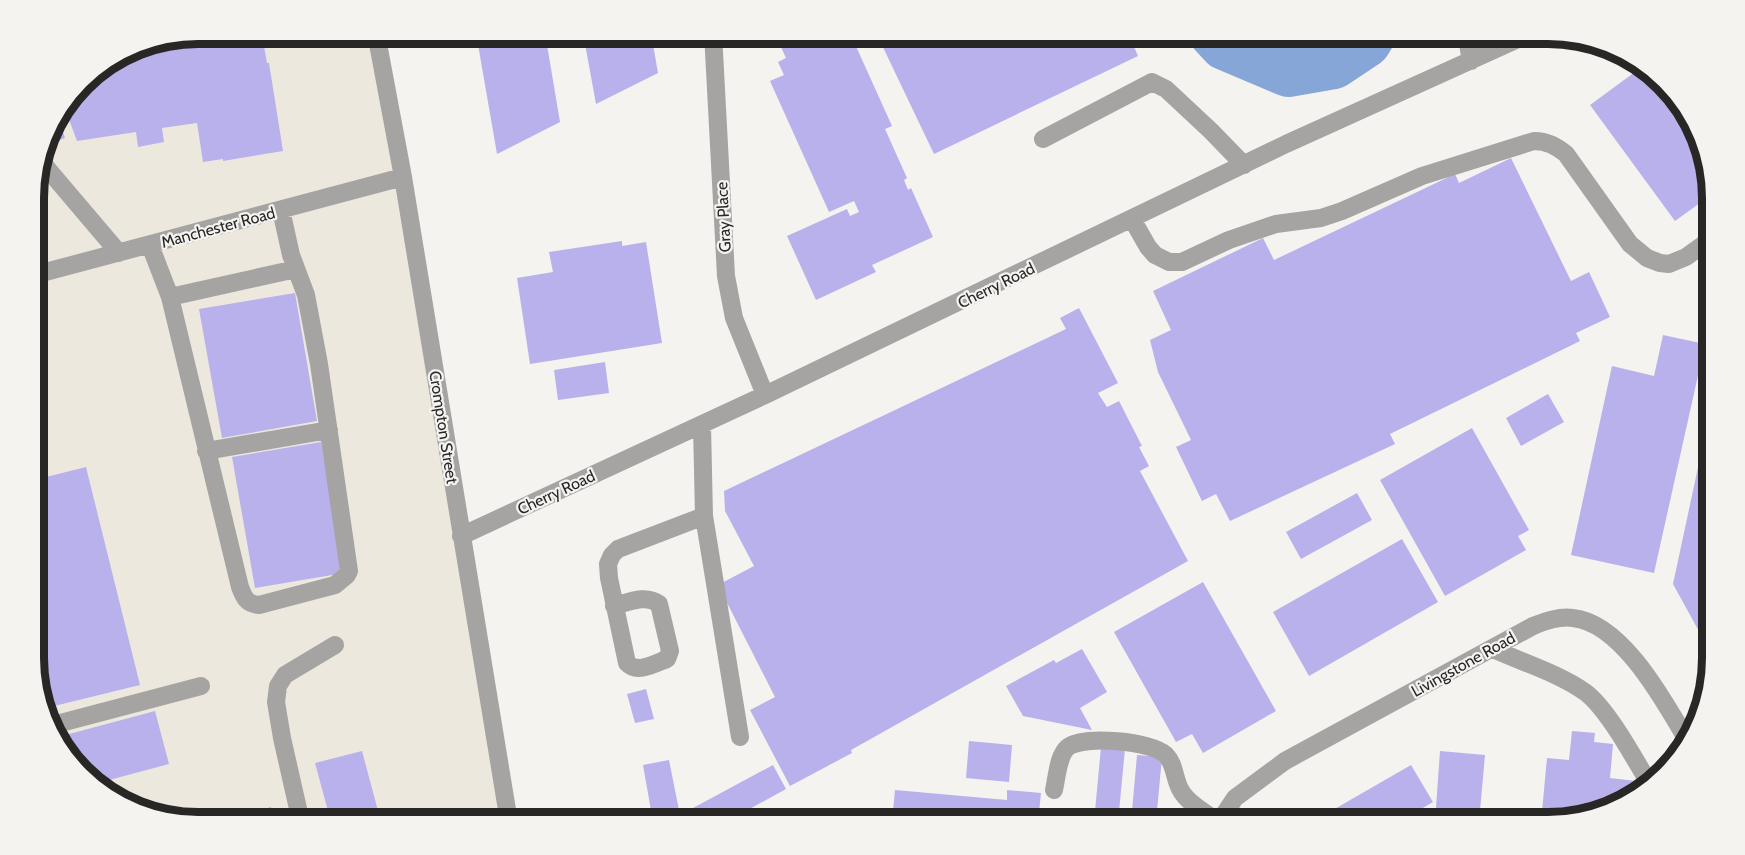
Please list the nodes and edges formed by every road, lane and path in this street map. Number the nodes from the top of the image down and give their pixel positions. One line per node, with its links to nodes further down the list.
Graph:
1 (378, 44): 9 (street, Crompton Street)
2 (714, 44): 18 (street, Gray Place)
3 (1468, 44): 5 (street)
4 (1507, 44): 5 (street, Cherry Road)
5 (1471, 61): 7 (street, Cherry Road)
6 (1043, 139): 7 (street)
7 (1244, 165): 11 (street, Cherry Road)
8 (47, 168): 14 (street)
9 (403, 177): 10 (street, Manchester Road); 23 (street, Crompton Street)
10 (281, 210): 12 (street, Manchester Road); 15 (street)
11 (1132, 219): 13 (street); 18 (street, Cherry Road)
12 (150, 245): 14 (street, Manchester Road); 17 (street)
13 (1702, 245)
14 (119, 253): 16 (street, Manchester Road)
15 (296, 269): 17 (street); 20 (street)
16 (44, 272)
17 (170, 297): 21 (street)
18 (765, 395): 19 (street, Cherry Road)
19 (702, 425): 22 (street); 23 (street, Cherry Road)
20 (329, 430): 21 (street); 21 (street)
21 (206, 451)
22 (704, 516): 24 (street); 30 (street)
23 (461, 536): 36 (street, Crompton Street)
24 (614, 606)
25 (334, 645): 35 (street)
26 (1493, 648): 29 (street, Livingstone Road); 31 (street); 34 (street, Livingstone Road)
27 (201, 686): 28 (street)
28 (58, 723)
29 (1682, 732)
30 (740, 737)
31 (1645, 776)
32 (1054, 790): 33 (street)
33 (1204, 811)
34 (1226, 811)
35 (299, 812)
36 (507, 812)

